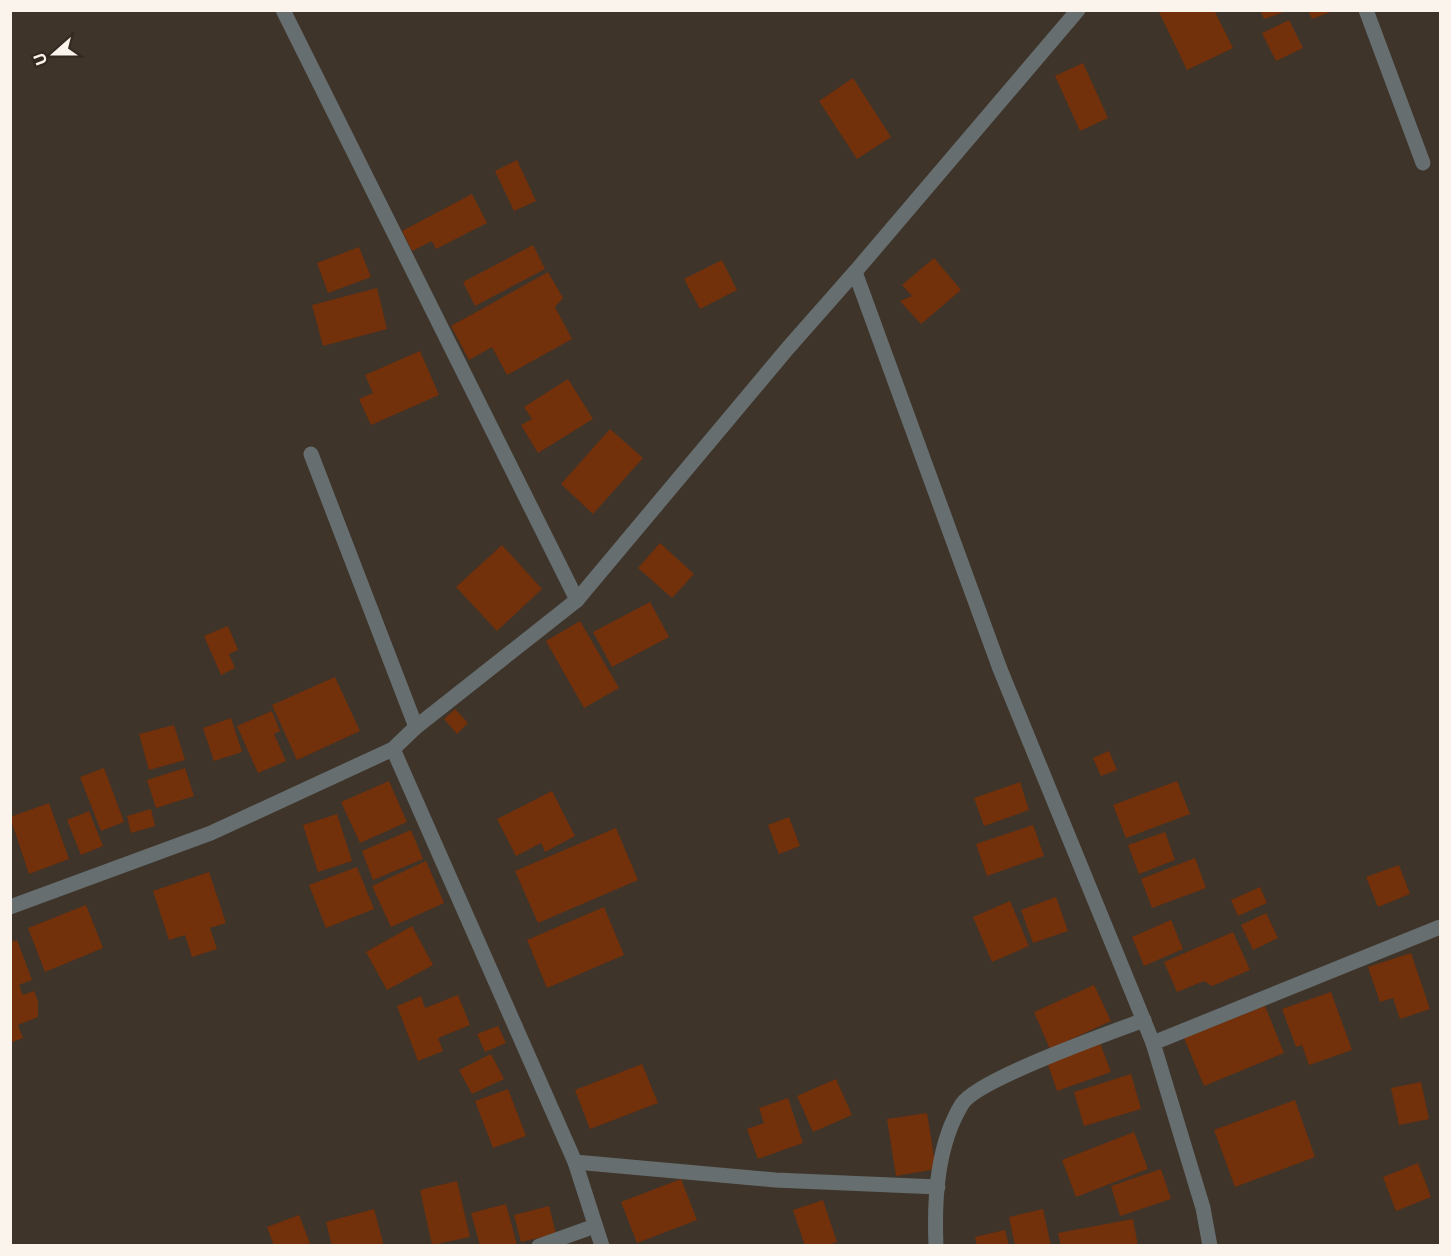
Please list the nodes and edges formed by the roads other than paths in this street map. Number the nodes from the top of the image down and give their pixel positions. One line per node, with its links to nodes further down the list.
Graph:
1 (283, 10): 7 (street)
2 (1078, 10): 5 (street)
3 (1366, 10): 4 (street)
4 (1423, 163)
5 (855, 272): 7 (street); 12 (street)
6 (311, 454): 8 (street)
7 (578, 600): 8 (street)
8 (416, 727): 9 (street)
9 (393, 750): 10 (street); 14 (street)
10 (10, 907)
11 (1440, 927): 13 (street)
12 (1144, 1020): 13 (street); 15 (street)
13 (1153, 1042): 17 (street)
14 (575, 1162): 15 (street); 16 (street)
15 (938, 1187): 20 (street)
16 (594, 1221): 18 (street); 19 (street)
17 (1210, 1242)
18 (539, 1245)
19 (602, 1245)
20 (936, 1245)

